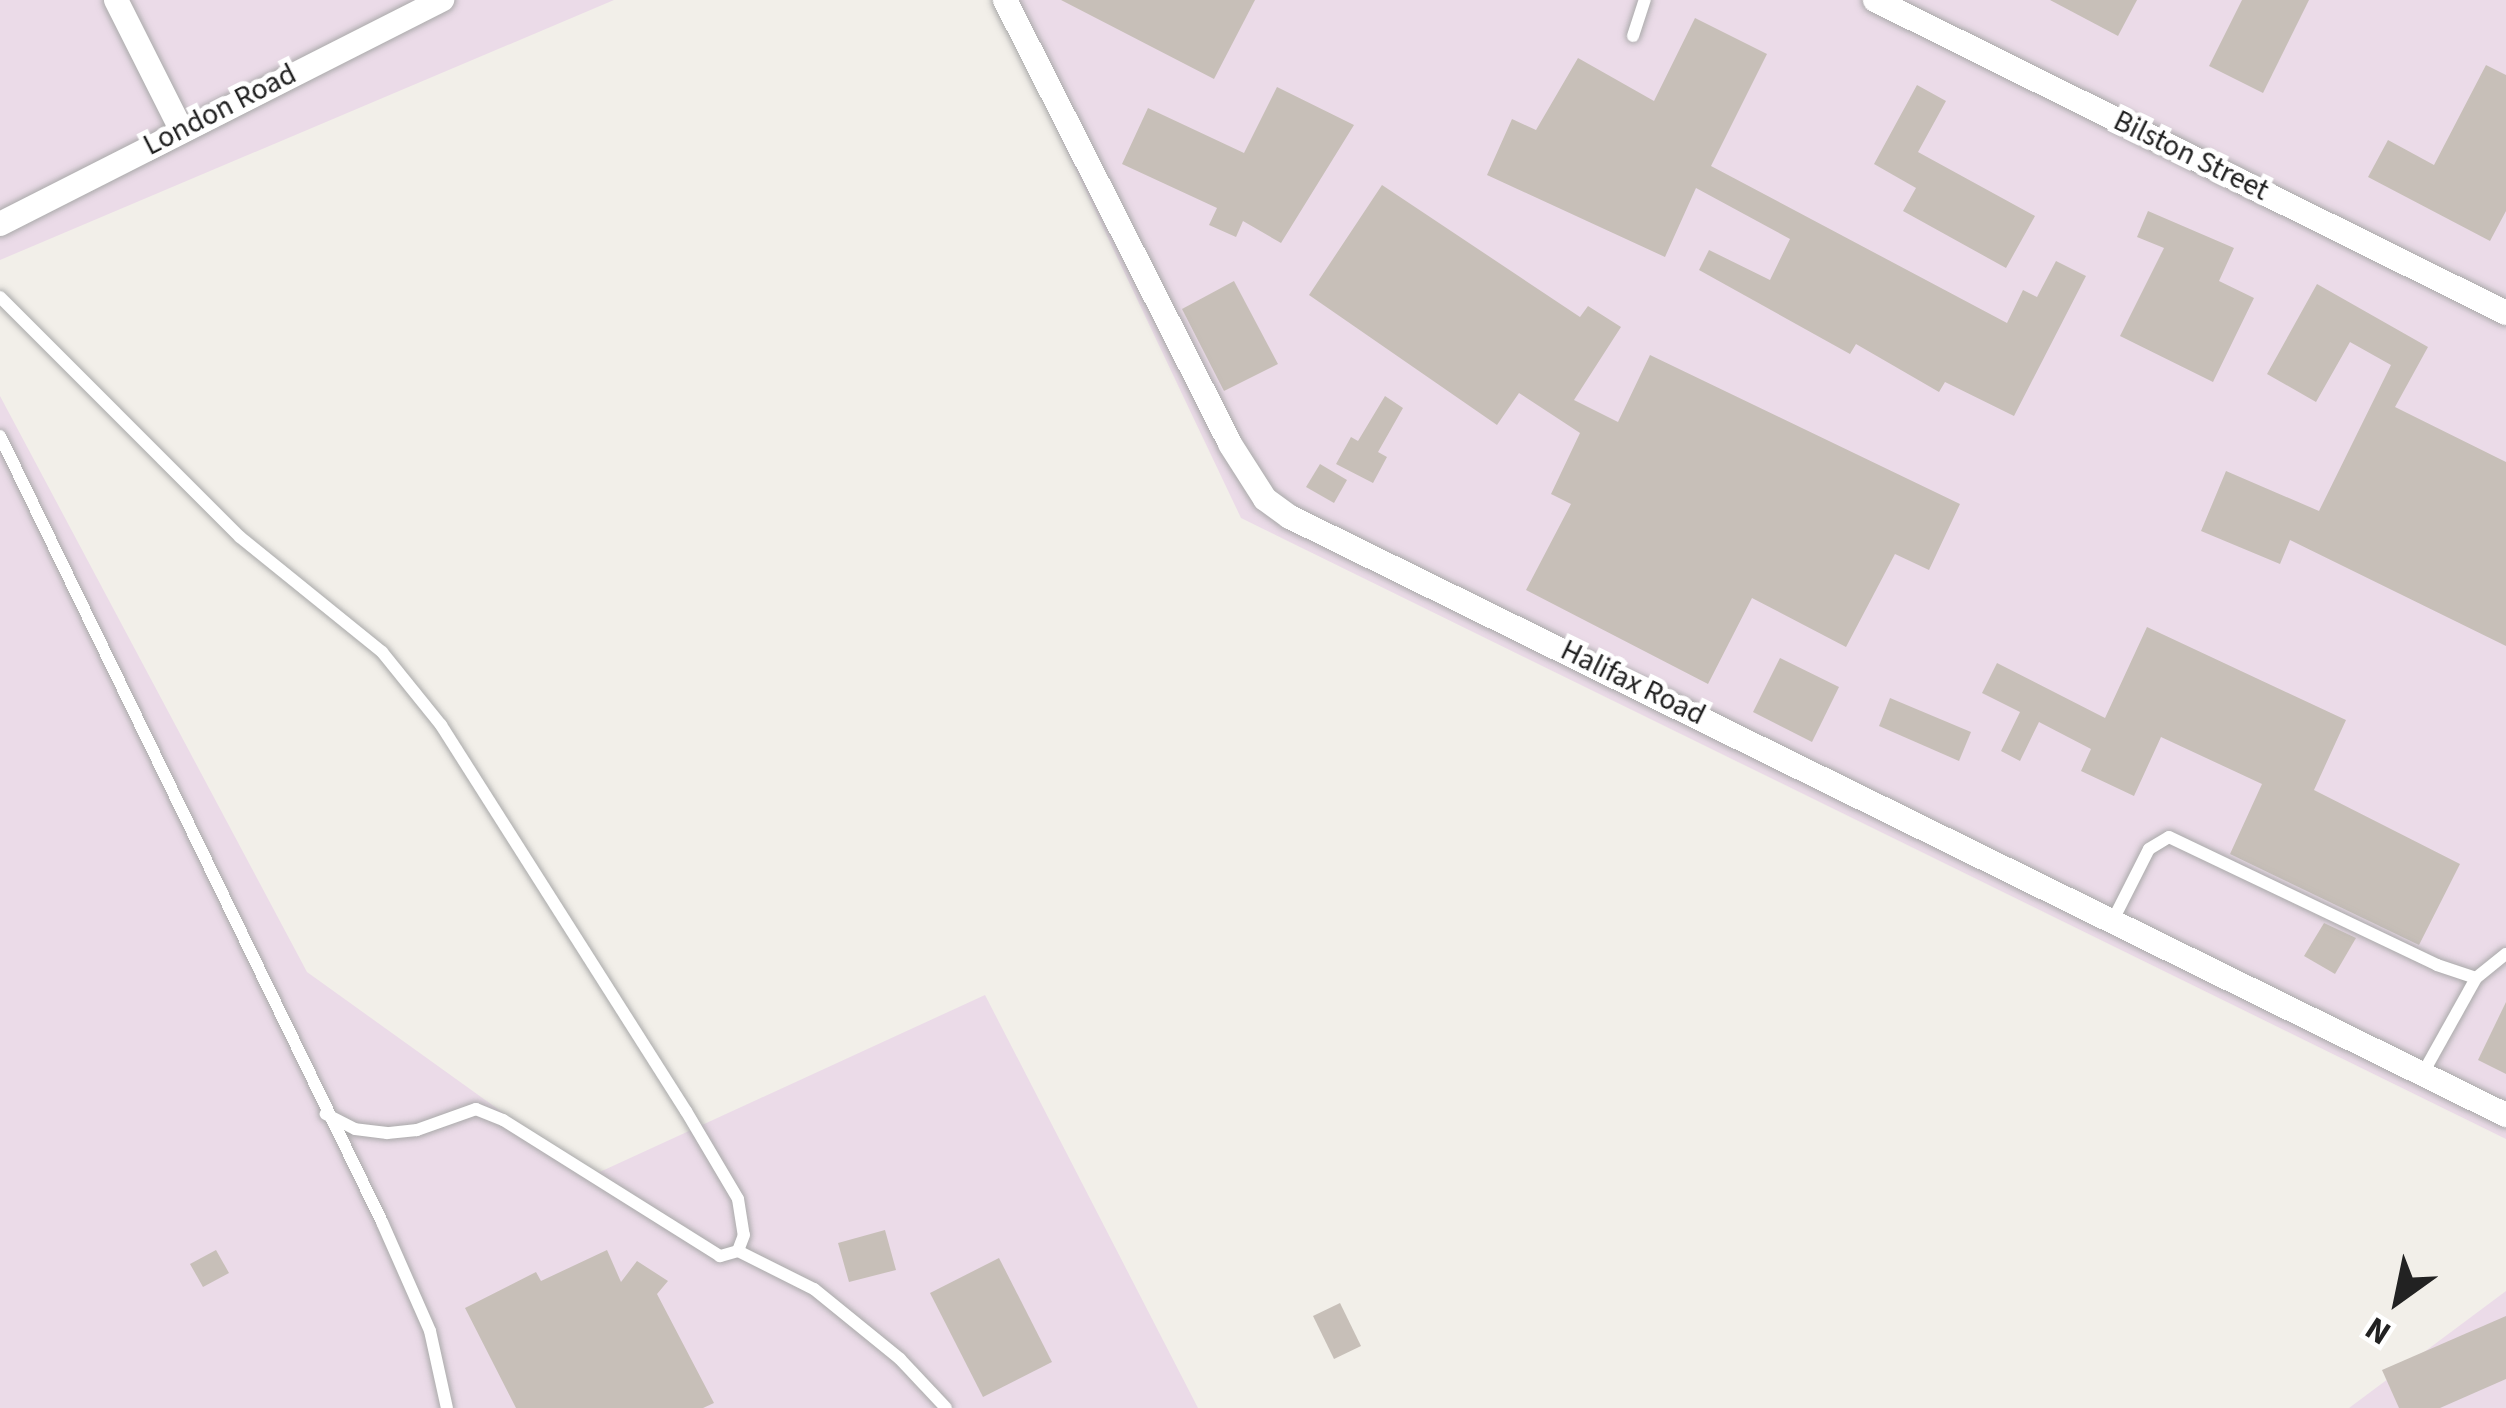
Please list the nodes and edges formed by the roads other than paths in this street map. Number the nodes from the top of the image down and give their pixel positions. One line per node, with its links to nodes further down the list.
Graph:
1 (116, 0): 7 (street)
2 (442, 0): 7 (street, London Road)
3 (1005, 0): 12 (street, Halifax Road)
4 (1646, 0): 6 (lane)
5 (1875, 0): 10 (street, Bilston Street)
6 (1633, 36)
7 (181, 129): 8 (street, London Road)
8 (0, 224)
9 (0, 296): 18 (lane)
10 (2506, 313)
11 (0, 436): 16 (lane)
12 (2114, 918): 14 (lane); 15 (street, Halifax Road)
13 (2506, 954): 14 (lane)
14 (2476, 978): 15 (lane)
15 (2423, 1073): 17 (street, Halifax Road)
16 (326, 1114): 18 (lane); 19 (lane)
17 (2506, 1115)
18 (738, 1251): 20 (lane)
19 (447, 1408)
20 (946, 1408)

